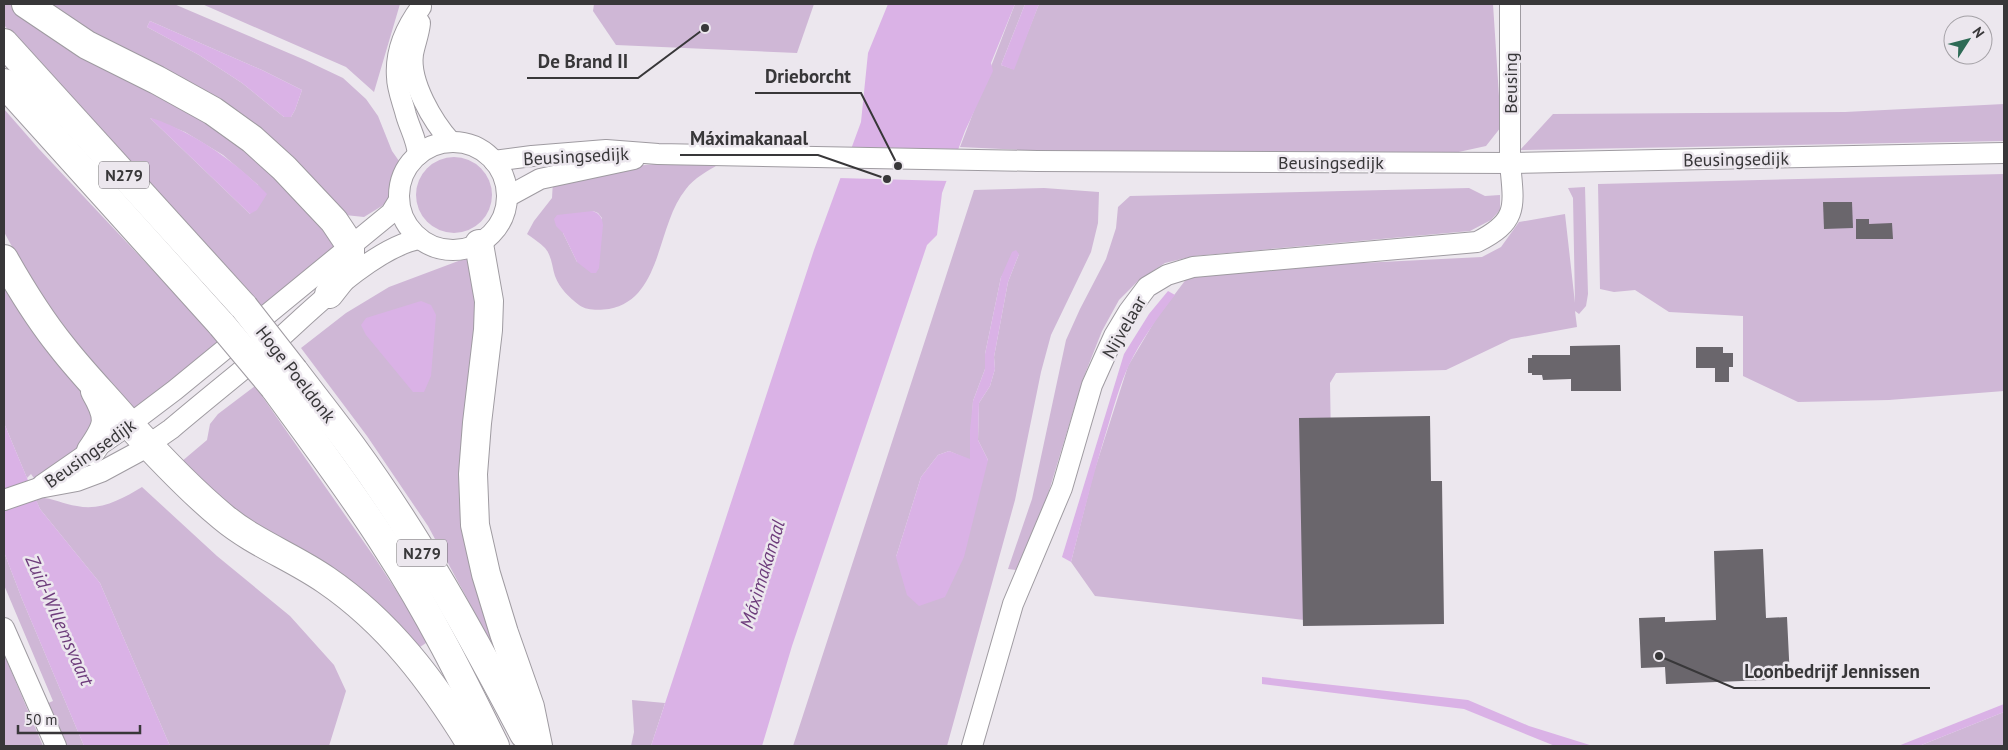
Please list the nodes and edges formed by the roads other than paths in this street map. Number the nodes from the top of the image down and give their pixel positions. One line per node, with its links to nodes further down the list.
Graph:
1 (26, 4): 16 (highway)
2 (1510, 4): 11 (street, Beusing)
3 (422, 5): 6 (street); 9 (street)
4 (4, 43): 19 (highway, Hoge Poeldonk / N279, bridge)
5 (4, 83): 19 (highway, Hoge Poeldonk / N279, bridge)
6 (451, 142): 9 (street); 10 (street)
7 (2004, 153): 11 (street, Beusingsedijk)
8 (658, 154): 10 (street, Beusingsedijk); 11 (street, Beusingsedijk); 12 (street, Beusingsedijk)
9 (418, 155): 13 (street)
10 (494, 161): 12 (street)
11 (1510, 163): 32 (street, Nijvelaar)
12 (507, 197): 15 (street)
13 (399, 200): 14 (street); 16 (street, Beusingsedijk)
14 (420, 239): 15 (street); 18 (street, Beusingsedijk)
15 (479, 244): 31 (highway)
16 (350, 246): 18 (highway); 21 (street, Beusingsedijk)
17 (4, 259): 20 (highway)
18 (329, 294): 22 (street, Beusingsedijk)
19 (284, 379): 29 (highway, Hoge Poeldonk / N279); 30 (highway, Hoge Poeldonk / N279)
20 (91, 383): 21 (highway); 23 (highway)
21 (130, 424): 22 (highway); 23 (street, Beusingsedijk)
22 (148, 445): 24 (street, Beusingsedijk); 28 (highway)
23 (91, 451): 24 (street, Beusingsedijk)
24 (39, 488): 25 (street)
25 (4, 500)
26 (4, 628): 27 (street)
27 (56, 746)
28 (472, 746)
29 (495, 746)
30 (530, 746)
31 (538, 746)
32 (972, 746)

